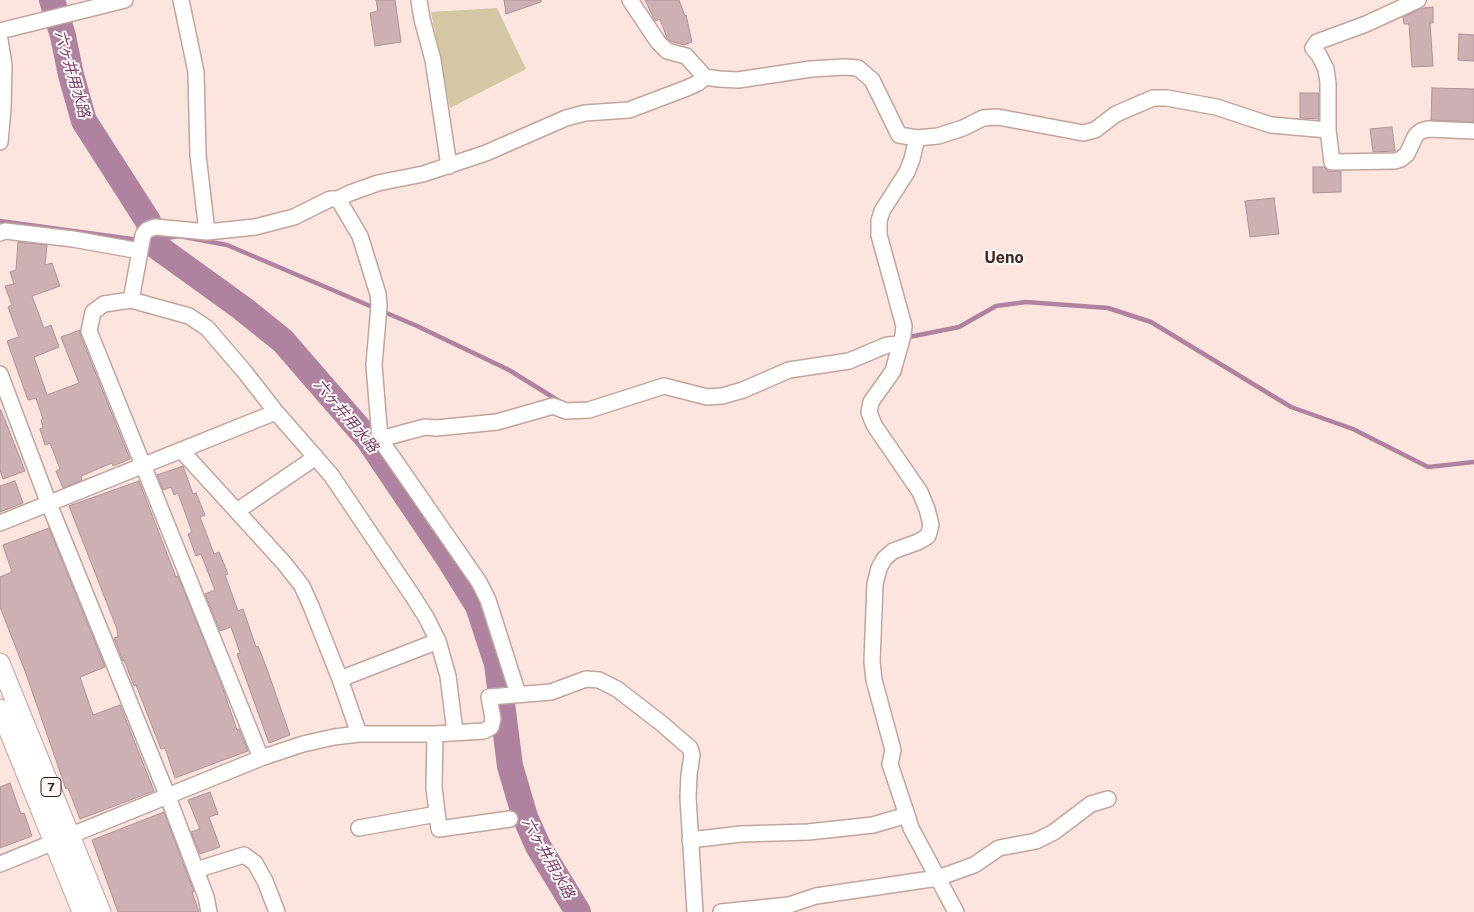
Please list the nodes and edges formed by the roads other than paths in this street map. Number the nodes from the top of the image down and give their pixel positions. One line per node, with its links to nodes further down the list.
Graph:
1 (61, 0): 7 (street)
2 (125, 0): 7 (street)
3 (181, 0): 17 (street)
4 (419, 0): 15 (street)
5 (630, 0): 10 (street)
6 (1418, 0): 11 (street)
7 (59, 16): 8 (street)
8 (0, 31)
9 (0, 40): 14 (street)
10 (705, 77): 13 (street); 15 (street)
11 (1328, 130): 12 (street); 13 (street)
12 (1474, 131)
13 (916, 138): 21 (street)
14 (0, 142)
15 (449, 166): 16 (street)
16 (338, 200): 17 (street); 24 (street)
17 (207, 232): 19 (street)
18 (0, 233): 19 (street)
19 (145, 238): 20 (street)
20 (132, 300): 23 (street); 27 (street)
21 (902, 340): 24 (street); 43 (street)
22 (0, 374): 28 (street)
23 (276, 412): 25 (street); 26 (street)
24 (380, 439): 34 (street)
25 (181, 450): 27 (street); 29 (street)
26 (316, 457): 29 (street); 31 (street)
27 (144, 465): 28 (street); 39 (street)
28 (49, 504): 30 (street); 40 (street)
29 (236, 511): 33 (street)
30 (0, 523)
31 (438, 641): 33 (street); 36 (street)
32 (0, 663): 46 (main road, 7)
33 (340, 679): 37 (street)
34 (508, 695): 36 (street); 47 (street)
35 (0, 709): 46 (main road, 7)
36 (455, 732): 38 (street)
37 (360, 734): 38 (street); 39 (street)
38 (435, 734): 42 (street)
39 (261, 758): 40 (street)
40 (168, 797): 46 (street); 49 (street)
41 (1108, 799): 50 (street)
42 (437, 814): 44 (street); 45 (street)
43 (907, 815): 47 (street); 50 (street)
44 (510, 819)
45 (359, 828)
46 (63, 839): 48 (street); 51 (main road, 7); 52 (main road, 7)
47 (690, 840): 55 (street)
48 (0, 864)
49 (196, 870): 53 (street); 54 (street)
50 (938, 878): 56 (street); 57 (street)
51 (82, 912)
52 (101, 912)
53 (208, 912)
54 (277, 912)
55 (695, 912)
56 (721, 912)
57 (956, 912)

